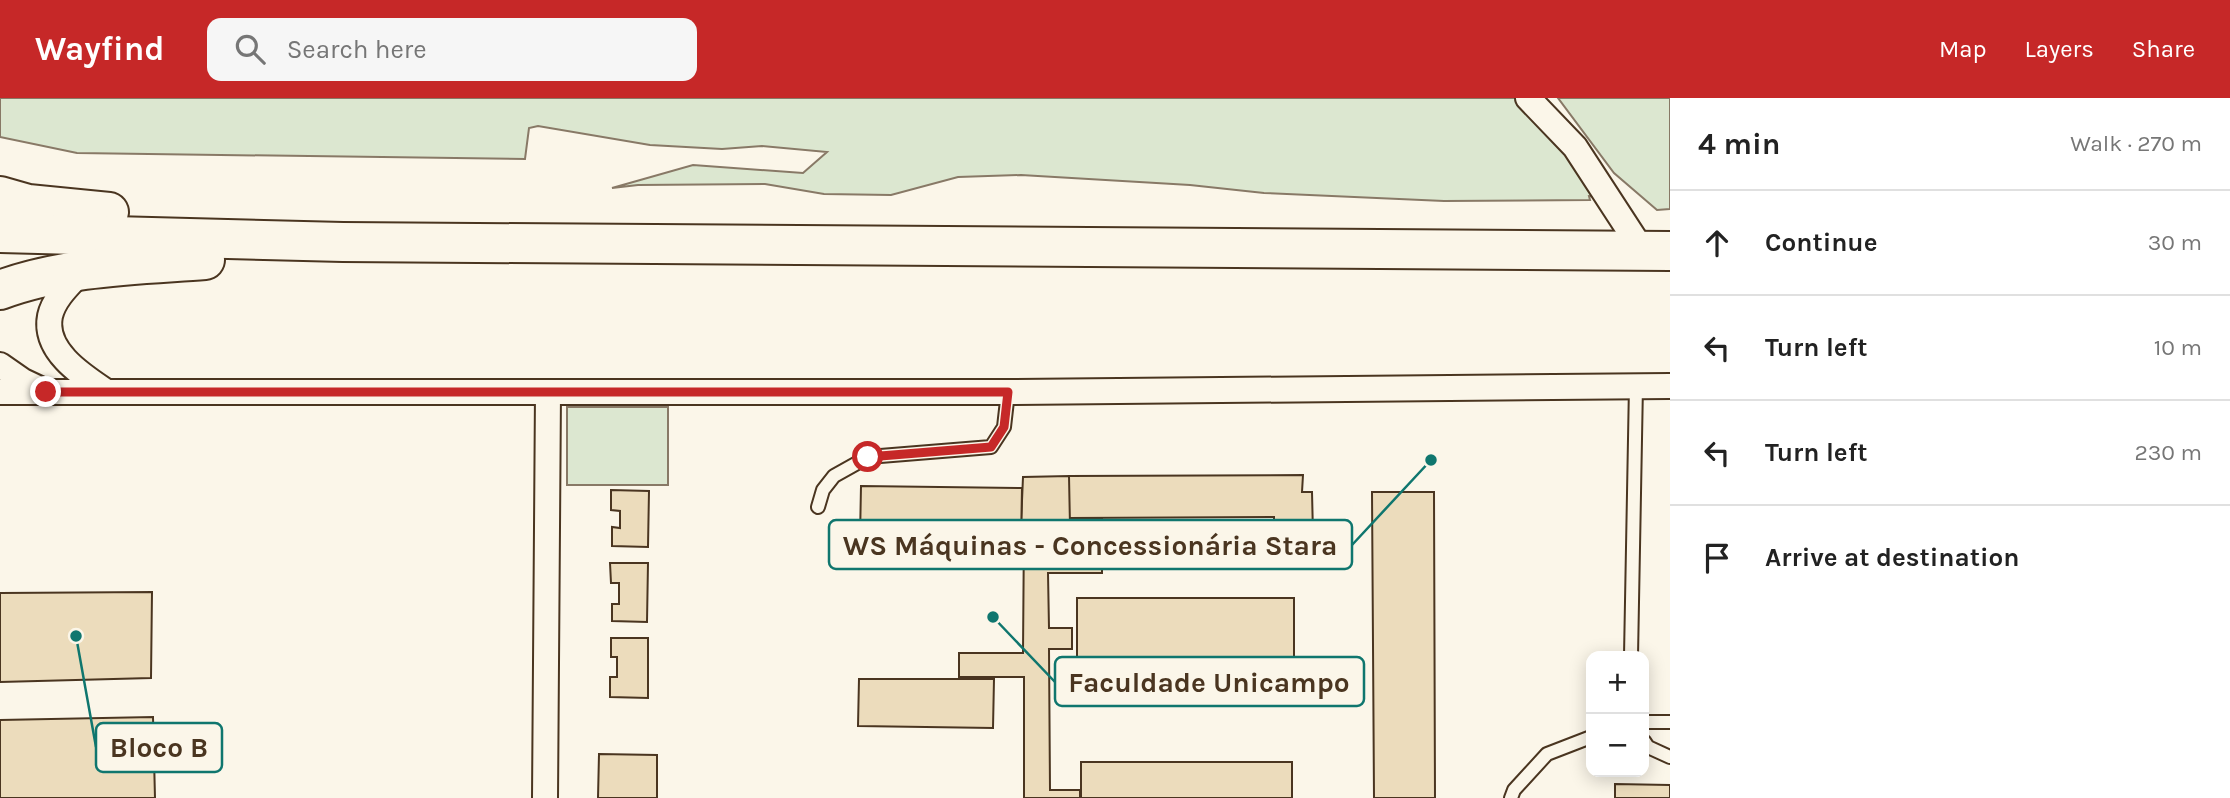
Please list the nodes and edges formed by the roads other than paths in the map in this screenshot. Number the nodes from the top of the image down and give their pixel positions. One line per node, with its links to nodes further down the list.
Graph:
1 (1528, 98): 5 (street)
2 (0, 196): 4 (highway)
3 (0, 233): 4 (highway)
4 (342, 242): 5 (highway); 6 (highway)
5 (1656, 250)
6 (82, 271): 7 (highway); 13 (street)
7 (0, 290)
8 (0, 365): 12 (street)
9 (1636, 386): 10 (street); 15 (street); 17 (lane)
10 (1670, 386)
11 (0, 392): 12 (street)
12 (46, 392): 13 (street)
13 (107, 392): 14 (street)
14 (548, 392): 15 (street); 23 (street)
15 (1008, 392): 16 (lane)
16 (818, 507)
17 (1631, 651)
18 (1649, 722): 19 (lane)
19 (1670, 722)
20 (1586, 739): 24 (lane)
21 (1649, 747): 22 (lane)
22 (1670, 757)
23 (545, 798)
24 (1511, 798)

